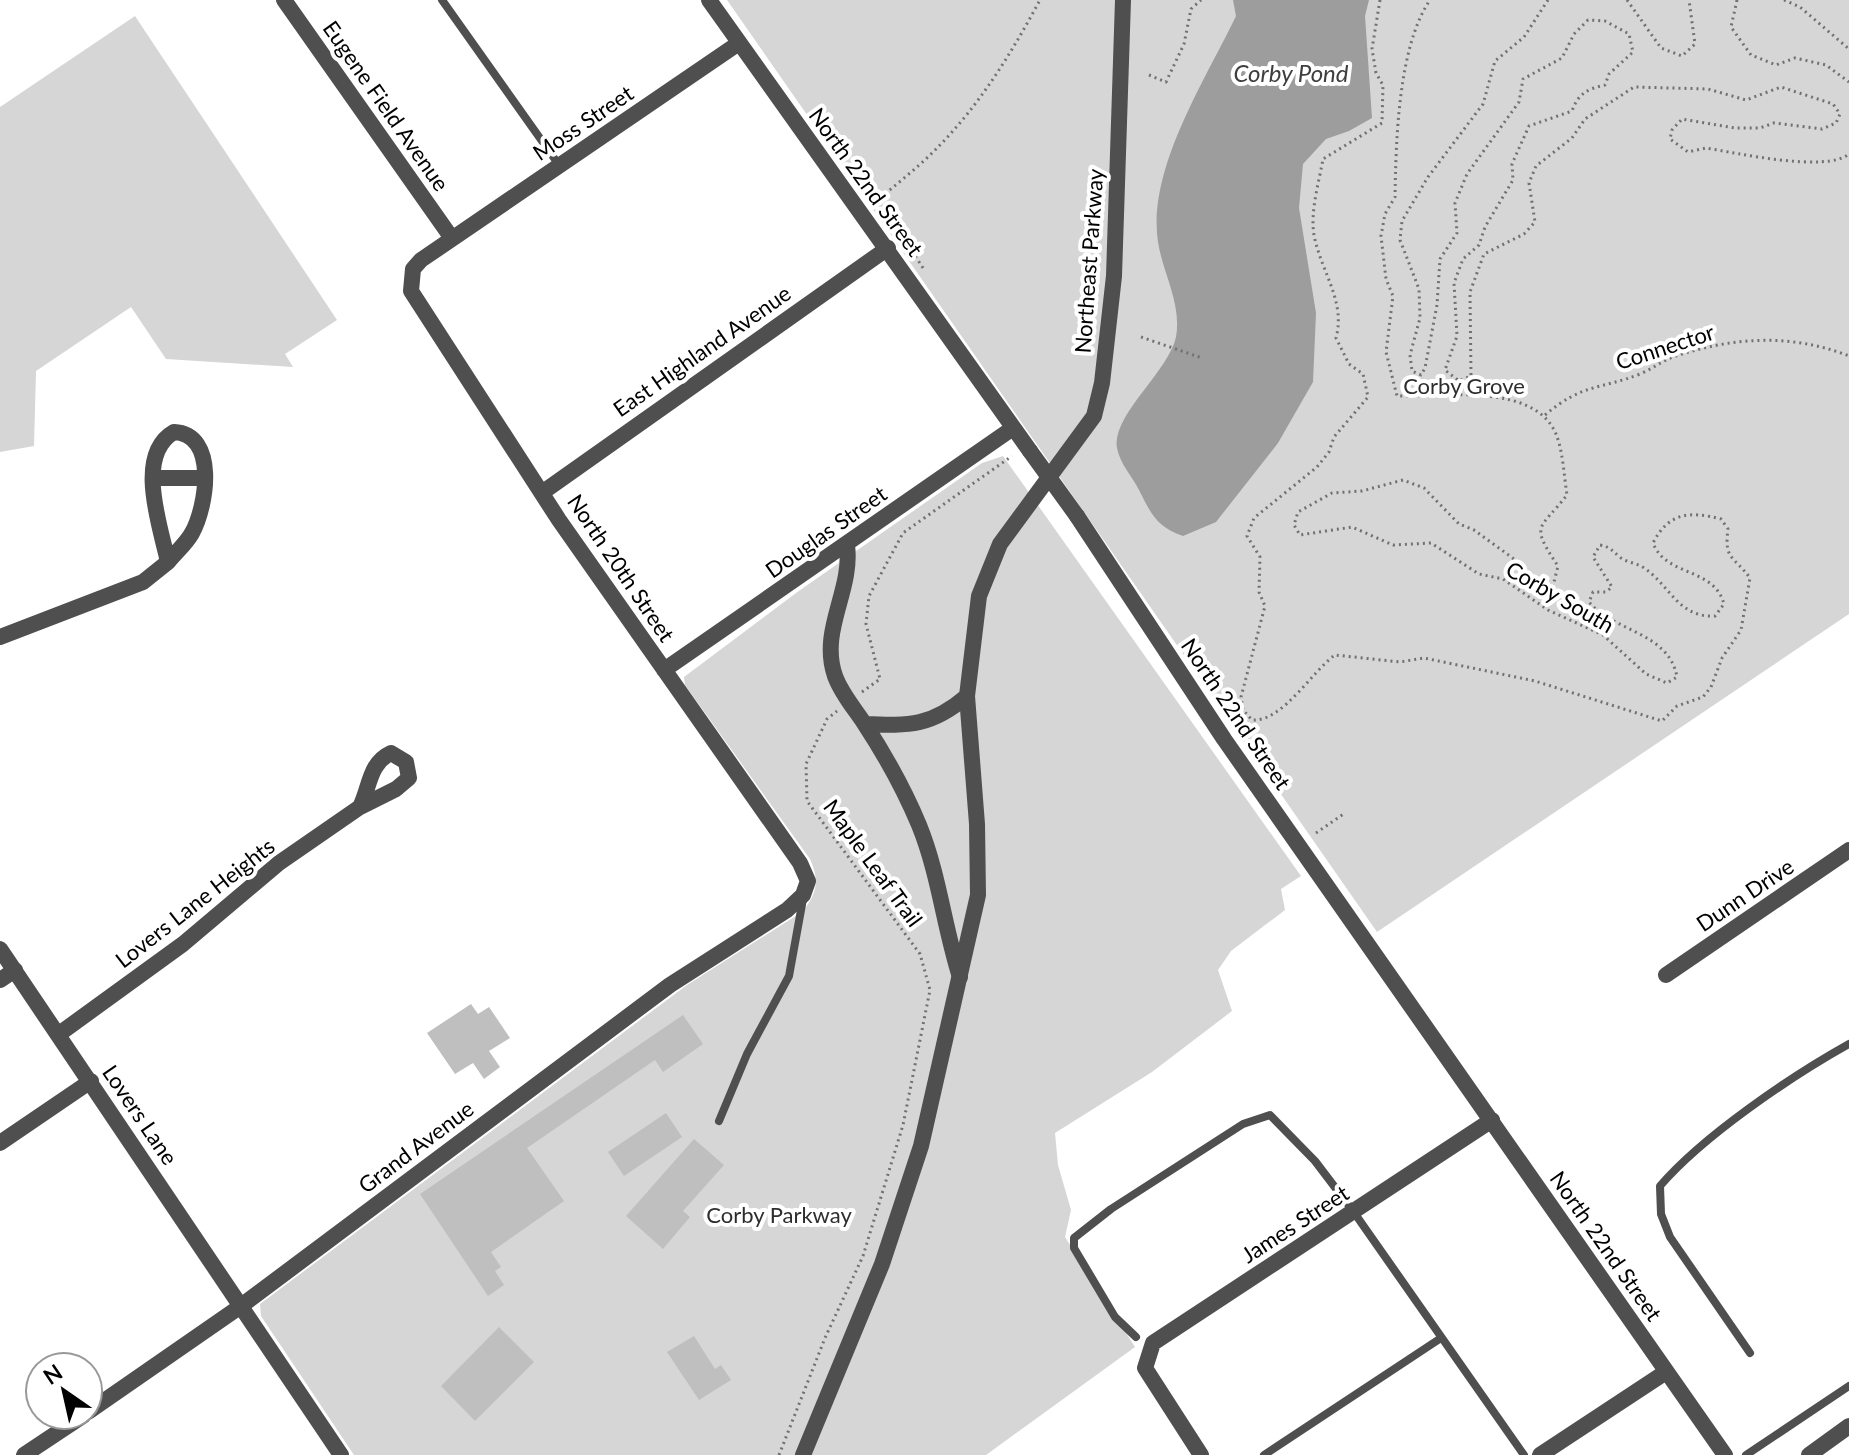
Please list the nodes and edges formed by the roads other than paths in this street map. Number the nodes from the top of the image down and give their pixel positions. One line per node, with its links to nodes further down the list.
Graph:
1 (284, 0): 7 (street, Eugene Field Avenue)
2 (442, 0): 6 (lane)
3 (709, 0): 5 (street, North 22nd Street)
4 (1123, 0): 17 (street, Northeast Parkway)
5 (739, 43): 6 (street, Moss Street); 8 (street, North 22nd Street)
6 (559, 165): 7 (street, Moss Street)
7 (451, 237): 12 (street, North 20th Street)
8 (888, 248): 9 (street, North 22nd Street); 12 (street, East Highland Avenue)
9 (1013, 428): 13 (street, Douglas Street); 30 (street, North 22nd Street, bridge)
10 (153, 478): 11 (street); 11 (street); 14 (street)
11 (203, 478): 14 (street)
12 (543, 492): 16 (street, North 20th Street)
13 (847, 545): 16 (street, Douglas Street); 18 (street)
14 (168, 562): 15 (street)
15 (0, 637)
16 (664, 670): 21 (street, North 20th Street)
17 (967, 696): 18 (street); 25 (street)
18 (865, 724): 25 (street)
19 (360, 807): 27 (street, Lovers Lane Heights)
20 (1849, 850): 24 (street, Dunn Drive)
21 (803, 895): 31 (lane); 34 (street, Grand Avenue)
22 (0, 949): 23 (street, Lovers Lane)
23 (15, 970): 26 (street); 27 (street, Lovers Lane)
24 (1666, 975)
25 (960, 977): 45 (street)
26 (0, 980)
27 (59, 1034): 29 (street, Lovers Lane)
28 (1849, 1044): 37 (lane)
29 (91, 1081): 32 (street); 34 (street, Lovers Lane)
30 (1492, 1120): 33 (street, James Street); 38 (street, North 22nd Street)
31 (719, 1121)
32 (0, 1143)
33 (1353, 1211): 35 (lane); 36 (lane); 46 (street, James Street)
34 (241, 1306): 40 (street, Grand Avenue); 44 (street, Lovers Lane)
35 (1136, 1337)
36 (1441, 1338): 47 (lane); 48 (lane)
37 (1750, 1353)
38 (1666, 1372): 49 (street); 50 (street, North 22nd Street)
39 (1849, 1386): 51 (lane)
40 (104, 1401)
41 (1849, 1426): 52 (street)
42 (60, 1431): 43 (street, Grand Avenue)
43 (24, 1455)
44 (341, 1455)
45 (803, 1455)
46 (1201, 1455)
47 (1264, 1455)
48 (1524, 1455)
49 (1540, 1455)
50 (1725, 1455)
51 (1746, 1455)
52 (1809, 1455)

